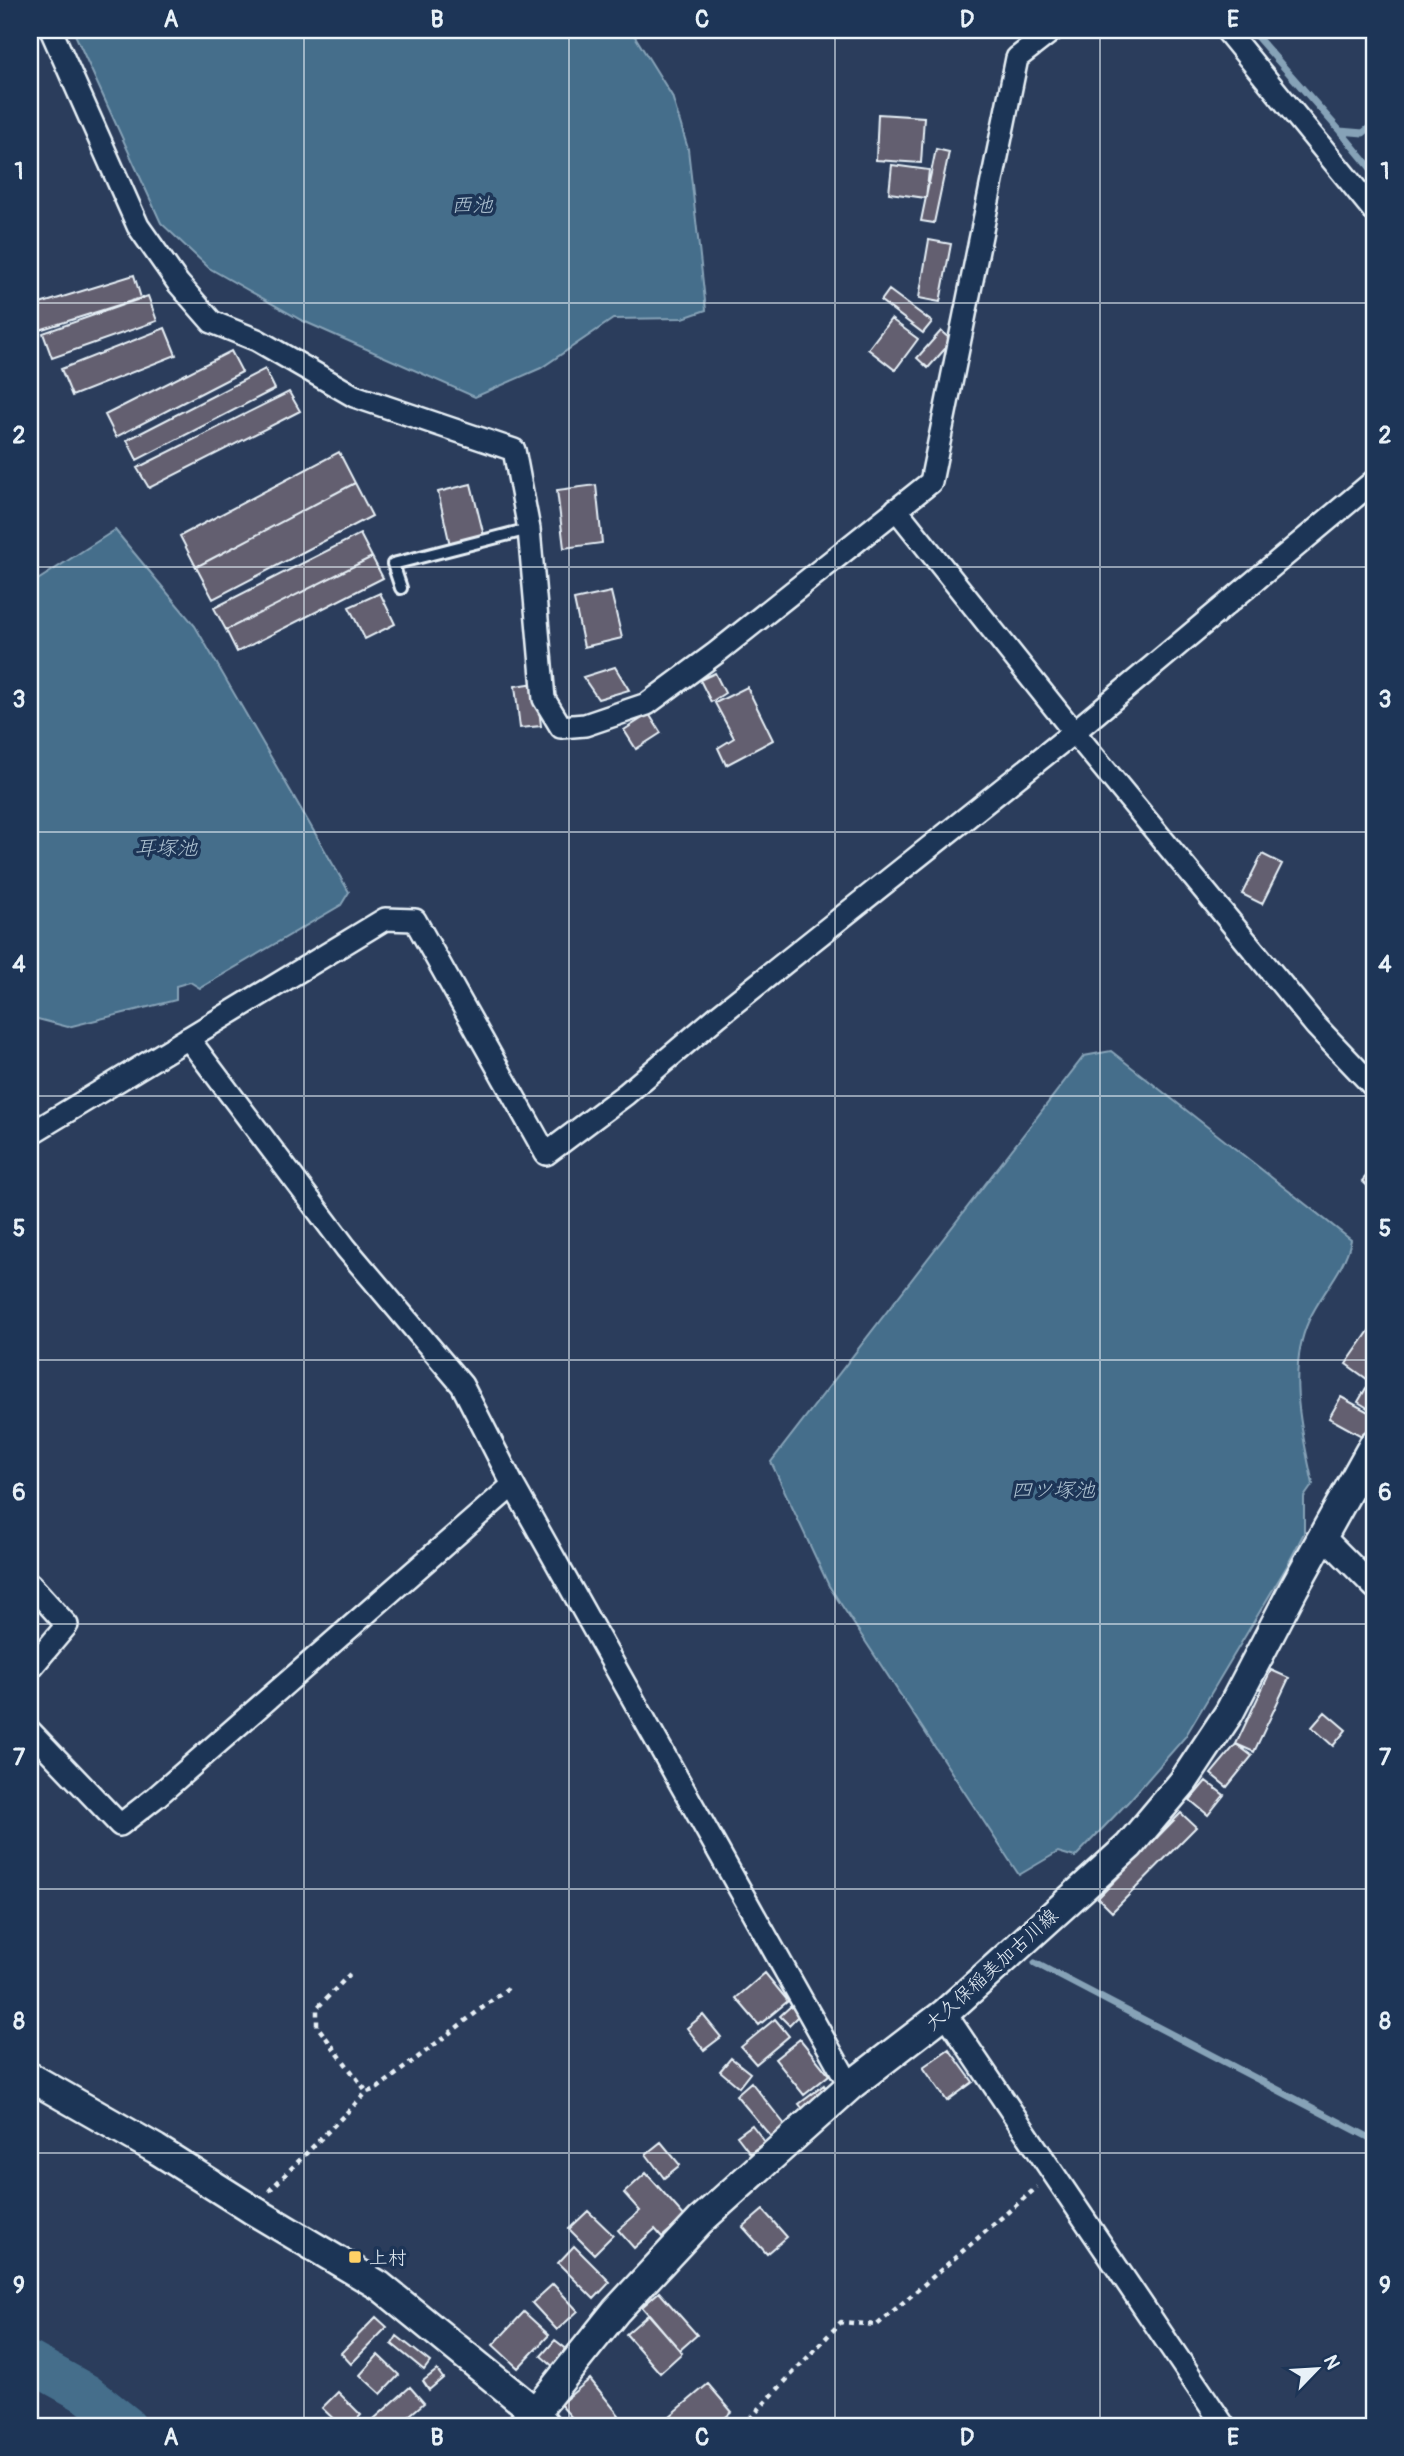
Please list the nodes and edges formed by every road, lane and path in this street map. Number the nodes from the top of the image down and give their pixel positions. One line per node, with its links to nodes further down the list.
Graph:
1 (51, 30): 7 (street)
2 (1053, 30): 6 (street)
3 (1226, 30): 4 (street)
4 (1374, 211)
5 (1374, 481): 9 (street)
6 (896, 509): 7 (street); 9 (street)
7 (529, 529): 8 (lane)
8 (401, 588)
9 (1074, 732): 10 (street); 11 (street)
10 (188, 1038): 12 (street); 14 (street)
11 (1374, 1087)
12 (30, 1134)
13 (1374, 1444): 15 (main road, 大久保稲美加古川線)
14 (513, 1485): 19 (street); 24 (street)
15 (1323, 1536): 17 (street); 22 (main road, 大久保稲美加古川線)
16 (30, 1584): 18 (street)
17 (1374, 1587)
18 (30, 1669)
19 (30, 1731)
20 (350, 1974): 25 (path)
21 (512, 1986): 25 (path)
22 (945, 2013): 24 (main road, 大久保稲美加古川線); 26 (street)
23 (30, 2077): 27 (main road)
24 (850, 2086): 28 (main road, 大久保稲美加古川線)
25 (367, 2092): 27 (path)
26 (1053, 2172): 29 (path); 30 (street)
27 (251, 2209): 28 (main road)
28 (534, 2422)
29 (743, 2426)
30 (1224, 2426)

